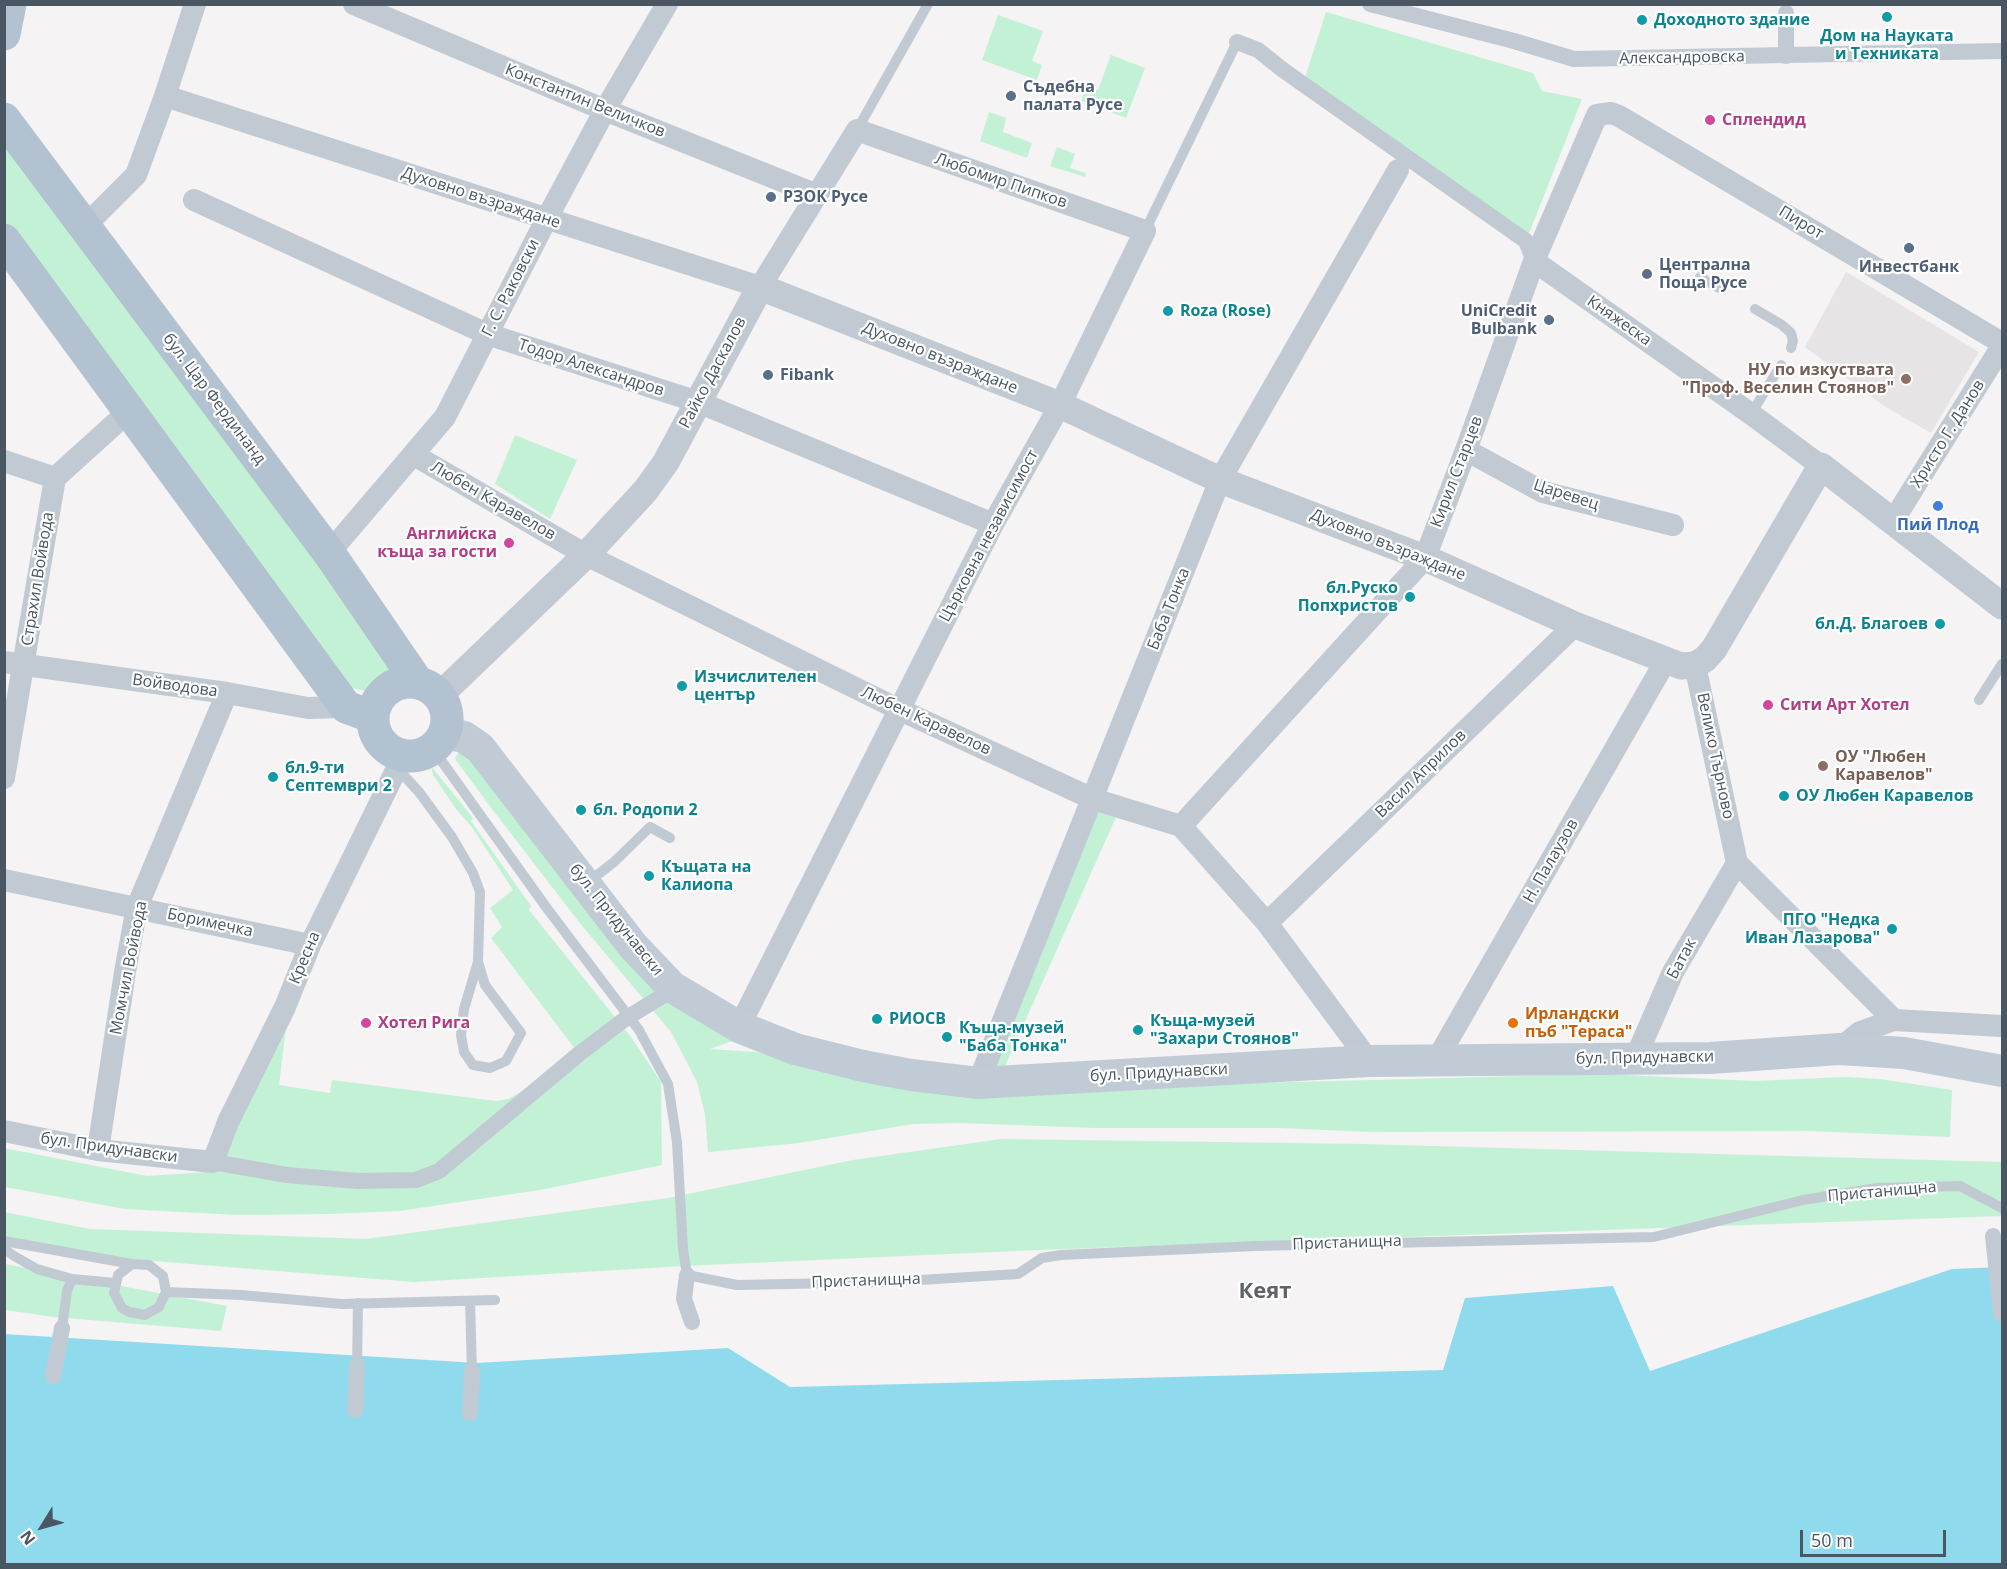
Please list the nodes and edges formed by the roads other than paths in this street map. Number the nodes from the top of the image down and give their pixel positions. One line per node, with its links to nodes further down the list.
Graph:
1 (10, 4): 8 (main road)
2 (195, 4): 12 (street)
3 (354, 4): 13 (street, Константин Величков)
4 (667, 4): 13 (street, Г. С. Раковски)
5 (928, 4): 16 (lane, Райко Даскалов)
6 (1370, 4): 11 (street, Александровска)
7 (1786, 13): 11 (street)
8 (4, 34)
9 (1237, 42): 17 (street, Княжеска); 22 (lane, Църковна независимост)
10 (2002, 51): 11 (street, Александровска)
11 (1785, 56)
12 (165, 96): 20 (street, Духовно възраждане); 21 (street)
13 (605, 110): 18 (street, Константин Величков); 20 (street, Г. С. Раковски)
14 (1597, 115): 24 (street, Кирил Старцев); 30 (street, Пирот)
15 (4, 119): 21 (main road, бул. Цар Фердинанд)
16 (857, 130): 18 (street, Райко Даскалов); 22 (street, Любомир Пипков)
17 (1401, 164): 24 (street, Княжеска); 42 (street, Баба Тонка)
18 (817, 195): 26 (street, Райко Даскалов)
19 (194, 200): 29 (street, Тодор Александров)
20 (546, 220): 26 (street, Духовно възраждане); 29 (street, Г. С. Раковски)
21 (85, 226): 46 (main road, бул. Цар Фердинанд)
22 (1145, 231): 34 (street, Църковна независимост)
23 (4, 240): 35 (main road)
24 (1534, 261): 36 (street, Княжеска); 37 (street, Кирил Старцев)
25 (1700, 277): 27 (lane)
26 (760, 287): 33 (street, Райко Даскалов); 34 (street, Духовно възраждане)
27 (1719, 288)
28 (1755, 309): 31 (lane)
29 (487, 334): 33 (street, Тодор Александров); 38 (street, Г. С. Раковски)
30 (2002, 344): 43 (street, Христо Г. Данов)
31 (1791, 348)
32 (1781, 365): 36 (lane)
33 (698, 402): 44 (street, Тодор Александров); 47 (street, Райко Даскалов)
34 (1060, 405): 42 (street, Духовно възраждане); 44 (street, Църковна независимост)
35 (129, 411): 41 (street); 59 (main road)
36 (1751, 414): 40 (street, Княжеска)
37 (1466, 450): 45 (street, Царевец); 48 (street, Кирил Старцев)
38 (414, 455): 46 (street, Г. С. Раковски); 47 (street, Любен Каравелов)
39 (4, 461): 41 (street)
40 (1821, 466): 43 (street, Княжеска); 54 (street)
41 (55, 478): 52 (street, Страхил Войвода)
42 (1220, 480): 48 (street, Духовно възраждане); 63 (street, Баба Тонка)
43 (1893, 521): 49 (street, Княжеска)
44 (993, 524): 58 (street, Църковна независимост)
45 (1673, 525)
46 (329, 553): 55 (main road, бул. Цар Фердинанд)
47 (586, 555): 55 (street, Райко Даскалов); 58 (street, Любен Каравелов)
48 (1425, 558): 50 (street, Духовно възраждане); 64 (street, Кирил Старцев)
49 (2002, 606)
50 (1575, 625): 51 (street, Духовно възраждане); 70 (street, Васил Априлов)
51 (1666, 660): 54 (street, Духовно възраждане); 80 (street, Н. Палаузов)
52 (14, 664): 56 (street, Войводова); 62 (street, Страхил Войвода)
53 (2002, 664): 57 (lane)
54 (1695, 665): 66 (street, Велико Търново)
55 (428, 689): 59 (main road); 60 (main road)
56 (227, 693): 59 (street, Войводова); 69 (street, Момчил Войвода)
57 (1979, 700)
58 (898, 709): 63 (street, Любен Каравелов); 76 (street, Църковна независимост)
59 (359, 712): 61 (main road)
60 (439, 741): 61 (main road); 68 (main road, бул. Придунавски); 91 (lane)
61 (398, 762): 71 (street, Кресна); 72 (lane)
62 (4, 778)
63 (1093, 799): 64 (street, Любен Каравелов); 82 (street, Баба Тонка)
64 (1181, 826): 70 (street)
65 (670, 838): 68 (lane)
66 (1737, 862): 74 (street); 78 (street, Батак)
67 (4, 880): 69 (street, Боримечка)
68 (585, 885): 73 (main road, бул. Придунавски)
69 (137, 907): 71 (street, Боримечка); 84 (street, Момчил Войвода)
70 (1267, 922): 79 (street)
71 (310, 945): 85 (street, Кресна)
72 (478, 962): 72 (lane)
73 (668, 991): 76 (main road, бул. Придунавски); 85 (street)
74 (1894, 1020): 75 (street); 77 (street)
75 (1999, 1020)
76 (739, 1027): 82 (main road, бул. Придунавски)
77 (1839, 1049): 78 (main road, бул. Придунавски); 81 (main road)
78 (1635, 1059): 80 (main road, бул. Придунавски)
79 (1369, 1061): 80 (main road, бул. Придунавски); 82 (main road, бул. Придунавски)
80 (1436, 1061)
81 (2002, 1071)
82 (978, 1083)
83 (4, 1131): 84 (street, бул. Придунавски)
84 (98, 1150): 85 (street, бул. Придунавски)
85 (213, 1162)
86 (2002, 1208): 91 (lane, Пристанищна)
87 (1993, 1236): 98 (street)
88 (4, 1241): 90 (lane)
89 (4, 1249): 92 (lane)
90 (132, 1264): 93 (lane); 94 (lane)
91 (687, 1275): 99 (street)
92 (72, 1279): 93 (lane); 100 (lane)
93 (115, 1284): 94 (lane)
94 (166, 1292): 97 (lane)
95 (495, 1300): 96 (lane)
96 (470, 1301): 97 (lane); 102 (lane)
97 (357, 1303): 101 (lane)
98 (2001, 1314)
99 (692, 1322)
100 (62, 1328): 103 (street)
101 (357, 1366): 104 (street)
102 (472, 1371): 105 (street)
103 (53, 1373)
104 (355, 1410)
105 (470, 1413)

